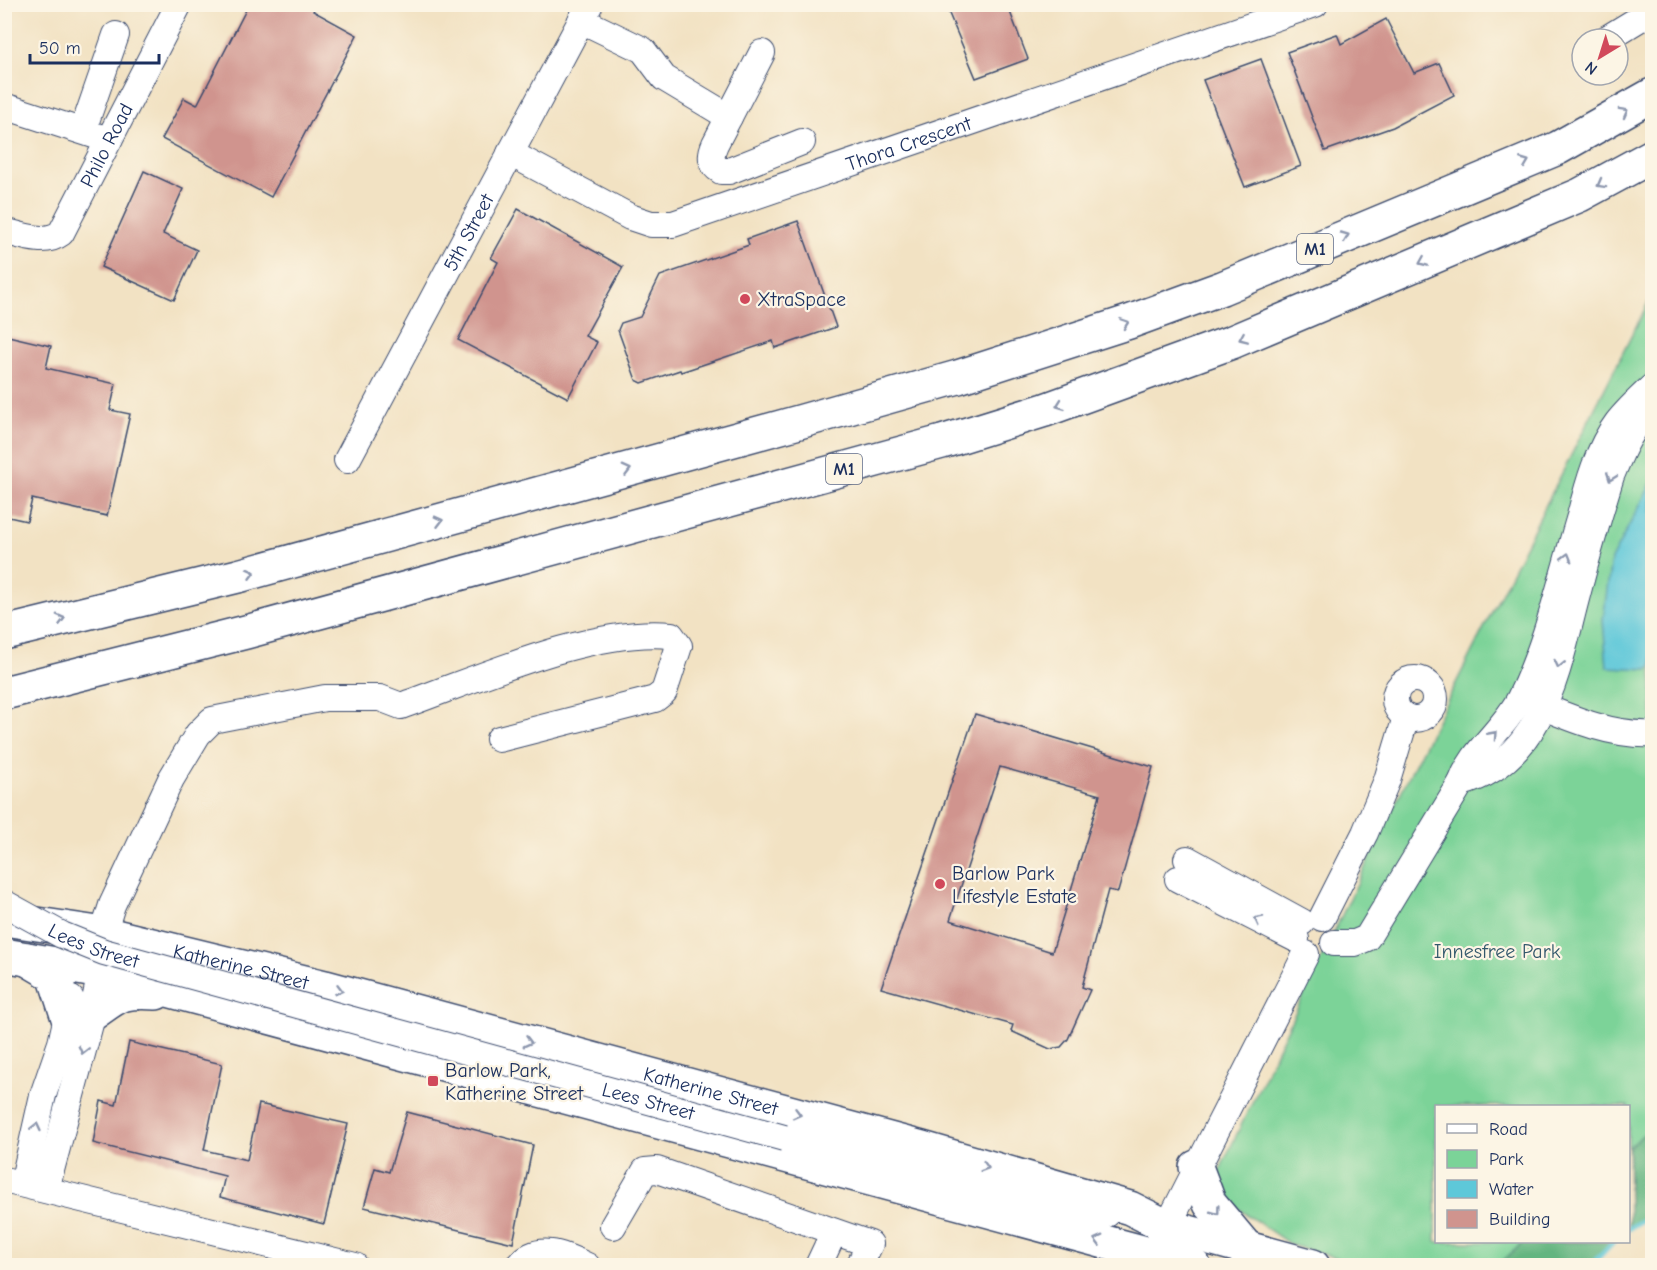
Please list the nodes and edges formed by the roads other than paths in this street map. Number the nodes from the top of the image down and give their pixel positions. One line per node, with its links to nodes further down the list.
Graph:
1 (179, 4): 12 (street, Philo Road)
2 (1315, 4): 14 (street, Thora Crescent)
3 (585, 12): 10 (street); 14 (street, 5th Street)
4 (1653, 12): 5 (street)
5 (1627, 27)
6 (116, 35): 11 (street)
7 (762, 53): 10 (street)
8 (1653, 96): 20 (main road, M1, one-way to 8)
9 (4, 106): 11 (street)
10 (729, 117): 13 (street)
11 (83, 130): 12 (street)
12 (109, 140): 16 (street, Philo Road)
13 (802, 142)
14 (510, 153): 19 (street, 5th Street)
15 (1653, 156): 21 (main road, M1, one-way to 21)
16 (4, 231)
17 (1653, 387): 22 (street, one-way to 17)
18 (1653, 410): 22 (street, one-way to 22)
19 (347, 460)
20 (4, 633)
21 (4, 693)
22 (1532, 702): 24 (street); 30 (street)
23 (1406, 717): 30 (street)
24 (1653, 734)
25 (499, 739): 29 (street)
26 (1183, 869): 30 (street)
27 (4, 903): 40 (street, Lees Street, bridge)
28 (4, 918): 29 (main road, Katherine Street)
29 (90, 932): 32 (street); 40 (main road, Katherine Street, one-way to 40)
30 (1306, 933): 35 (street)
31 (16, 957): 32 (main road, Katherine Street); 34 (main road)
32 (90, 970): 33 (main road, Katherine Street); 34 (street)
33 (185, 995): 34 (main road); 40 (main road, Katherine Street, one-way to 33)
34 (80, 1016): 36 (street)
35 (1196, 1167): 39 (main road, one-way to 39); 40 (street)
36 (25, 1184): 41 (street)
37 (613, 1226): 38 (street)
38 (834, 1232): 44 (street); 45 (street)
39 (1247, 1248): 40 (main road, Katherine Street); 47 (main road, Katherine Street)
40 (1156, 1249): 46 (main road, Katherine Street)
41 (355, 1266)
42 (518, 1266): 43 (street)
43 (587, 1266)
44 (818, 1266)
45 (858, 1266)
46 (1194, 1266)
47 (1313, 1266)

